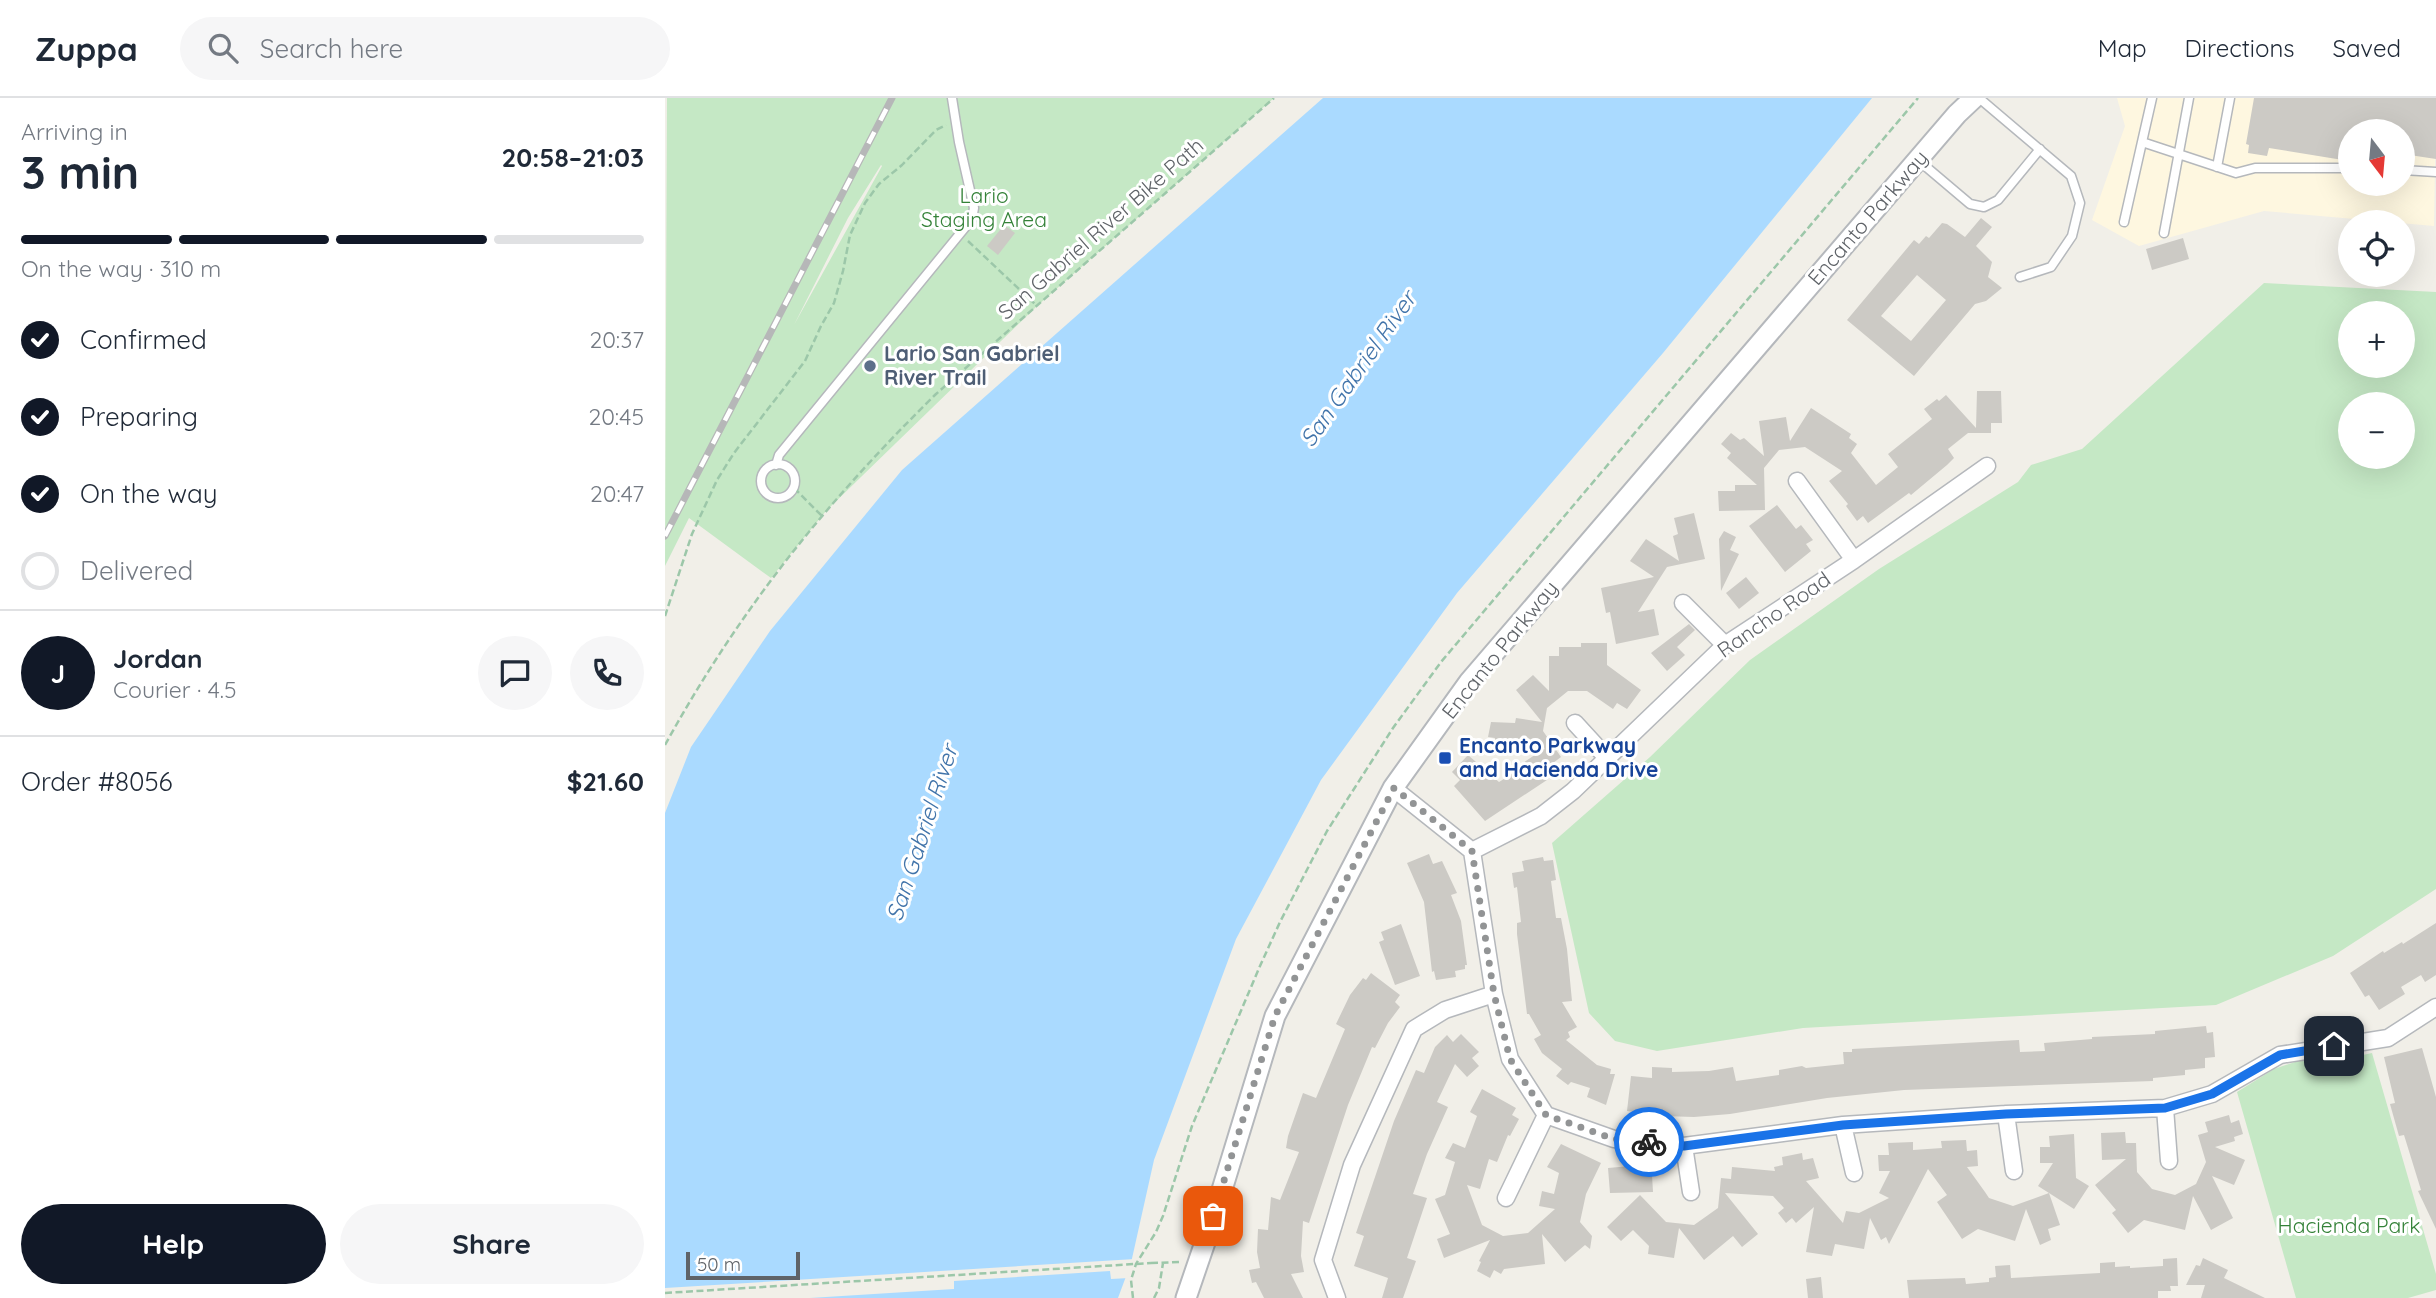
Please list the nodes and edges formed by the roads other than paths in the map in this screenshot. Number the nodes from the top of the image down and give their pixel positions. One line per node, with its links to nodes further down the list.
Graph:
1 (952, 98): 17 (lane)
2 (1977, 98): 7 (lane); 9 (street, Encanto Parkway)
3 (2152, 98): 6 (lane)
4 (2189, 98): 8 (lane)
5 (2230, 98): 10 (lane)
6 (2142, 142): 8 (lane); 14 (lane)
7 (2040, 149): 9 (lane); 16 (lane)
8 (2178, 154): 10 (lane); 15 (lane)
9 (1918, 160): 25 (street, Encanto Parkway)
10 (2217, 167): 11 (lane)
11 (2338, 168)
12 (2415, 171): 13 (lane)
13 (2436, 172)
14 (2124, 222)
15 (2164, 233)
16 (2020, 277)
17 (776, 465): 17 (lane)
18 (1987, 466): 20 (street, Rancho Road)
19 (1797, 481): 20 (street)
20 (1854, 560): 22 (street, Rancho Road)
21 (1683, 603): 22 (street)
22 (1725, 645): 24 (street, Rancho Road)
23 (1575, 723): 24 (street)
24 (1608, 759): 26 (street, Rancho Road)
25 (1394, 788): 26 (street); 39 (street, Encanto Parkway)
26 (1472, 851): 27 (street)
27 (1494, 994): 31 (street); 40 (street)
28 (2436, 1007): 29 (street)
29 (2165, 1108): 30 (street); 34 (street)
30 (2006, 1114): 32 (street); 35 (street)
31 (1546, 1115): 33 (street); 38 (street)
32 (1843, 1125): 33 (street); 36 (street)
33 (1684, 1146): 37 (street)
34 (2169, 1161)
35 (2014, 1171)
36 (1854, 1173)
37 (1691, 1192)
38 (1506, 1198)
39 (1186, 1298)
40 (1337, 1298)

